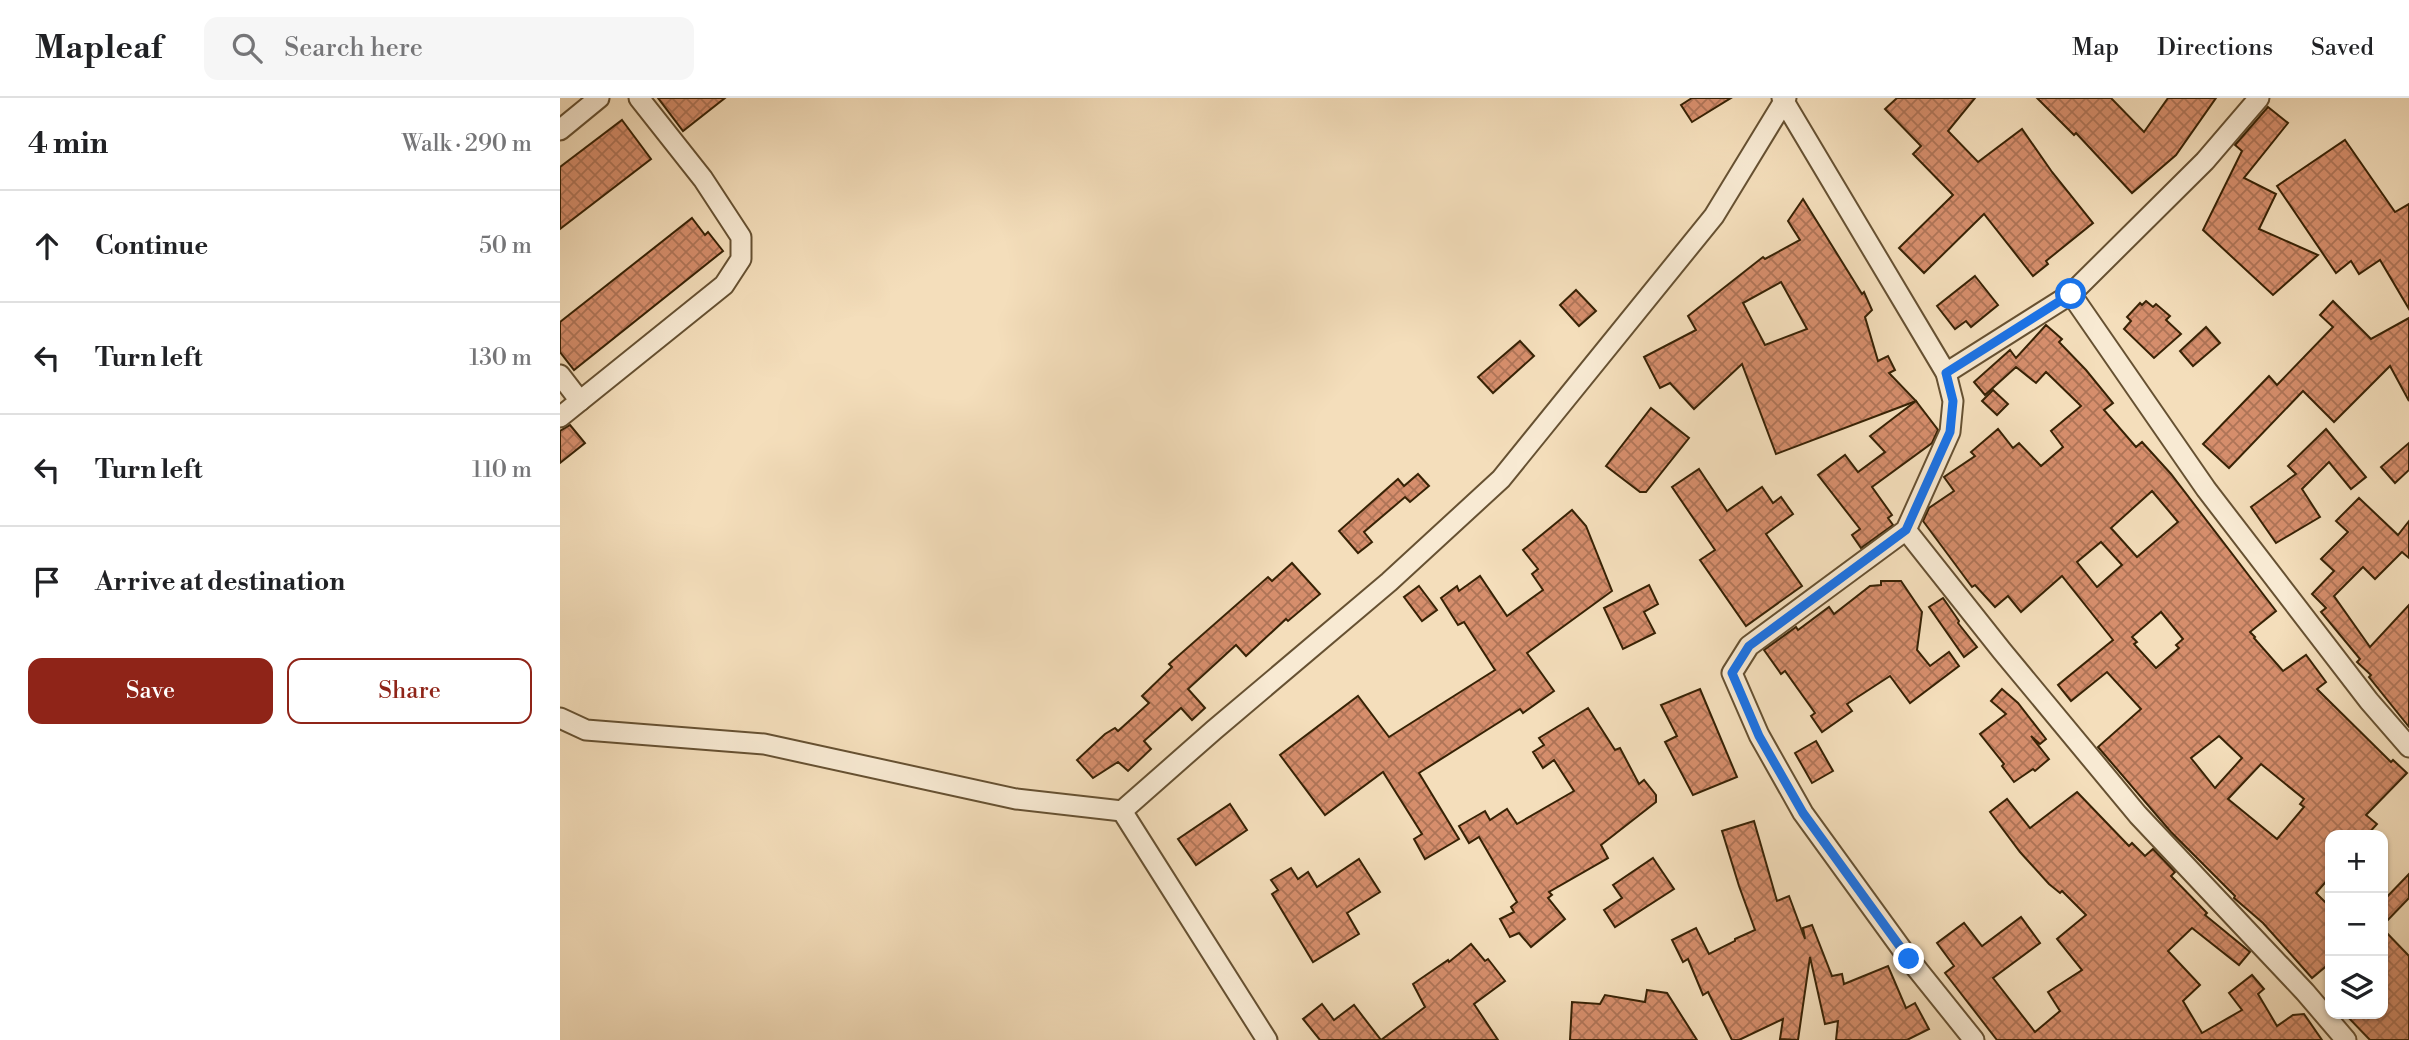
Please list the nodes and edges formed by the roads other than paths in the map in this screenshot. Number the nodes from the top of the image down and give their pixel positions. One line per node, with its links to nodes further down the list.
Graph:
1 (599, 98): 5 (street)
2 (639, 98): 9 (street)
3 (2259, 98): 6 (street)
4 (1784, 99): 7 (street); 14 (street)
5 (560, 130)
6 (2071, 294): 7 (street); 13 (street)
7 (1946, 373): 11 (street)
8 (560, 375): 9 (street)
9 (580, 401): 10 (street)
10 (560, 416)
11 (1906, 530): 16 (street); 17 (street)
12 (560, 718): 14 (street)
13 (2409, 747)
14 (1122, 811): 15 (street)
15 (1267, 1040)
16 (1974, 1040)
17 (2346, 1040)

